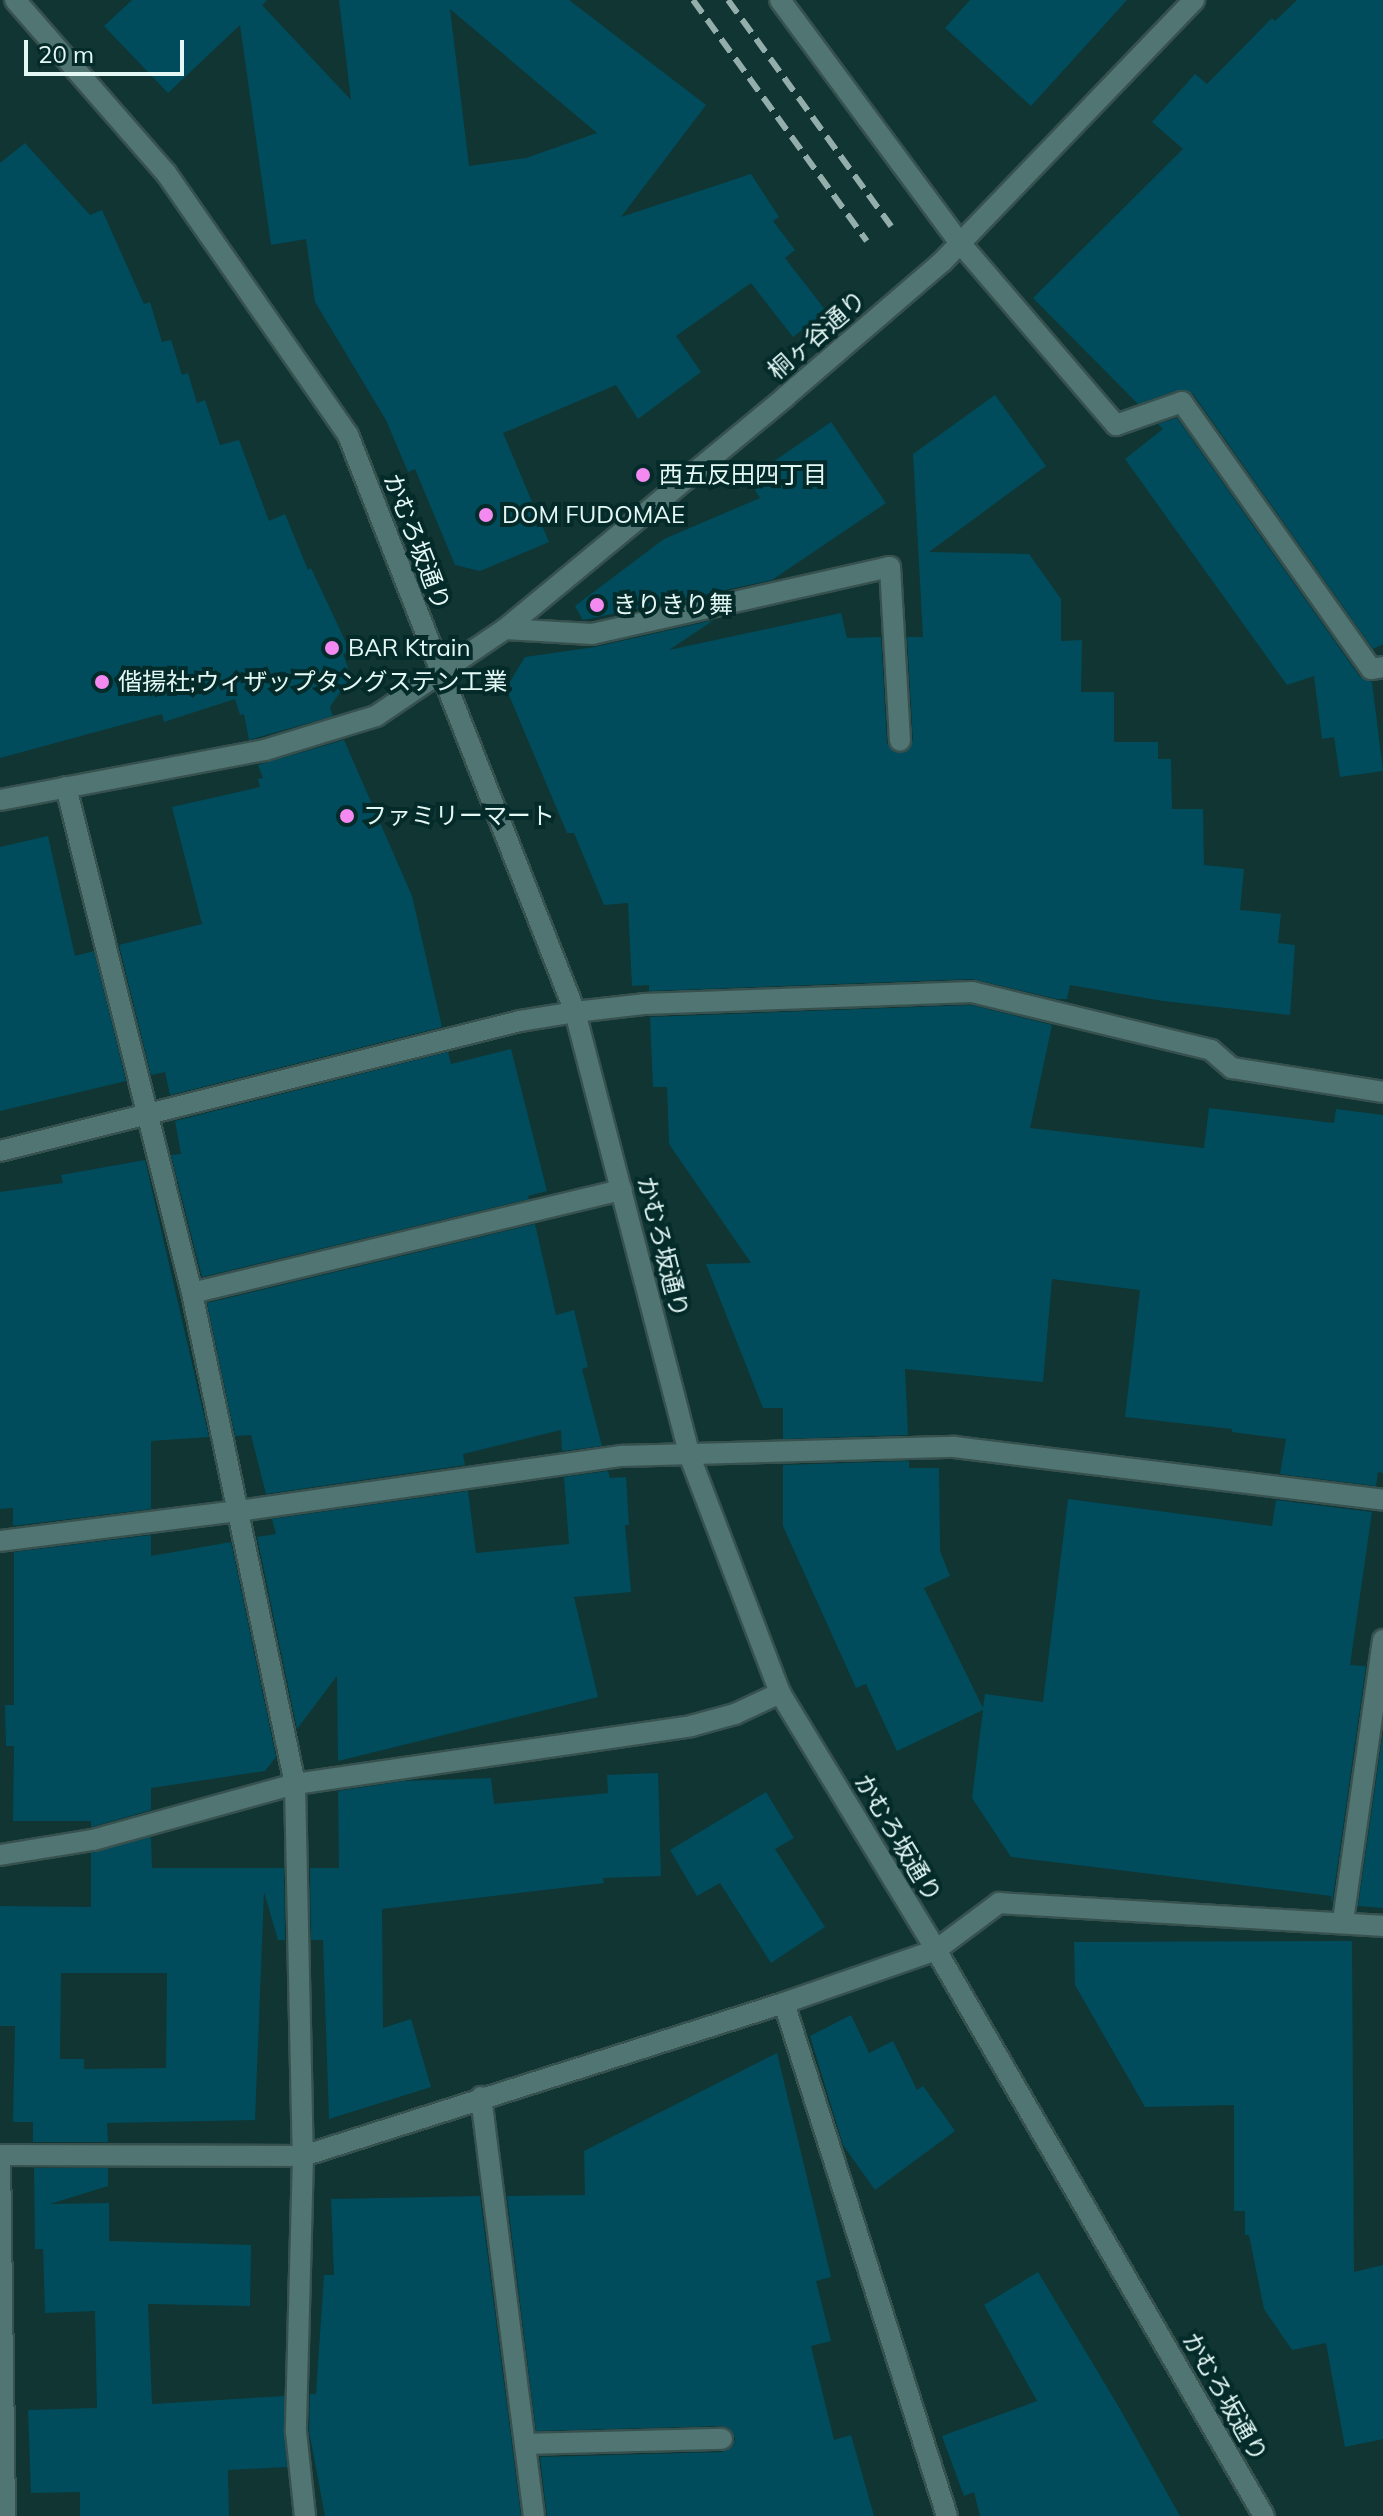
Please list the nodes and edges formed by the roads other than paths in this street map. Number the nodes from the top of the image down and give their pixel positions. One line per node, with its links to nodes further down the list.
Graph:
1 (15, 0): 7 (street, かむろ坂通り)
2 (780, 0): 4 (street)
3 (1194, 0): 4 (street, 桐ヶ谷通り)
4 (960, 243): 5 (street, 桐ヶ谷通り); 6 (street)
5 (505, 629): 7 (street, 桐ヶ谷通り); 8 (street)
6 (1383, 667)
7 (440, 670): 9 (street, 桐ヶ谷通り); 11 (street, かむろ坂通り)
8 (900, 741)
9 (66, 787): 10 (street, 桐ヶ谷通り); 13 (street)
10 (0, 800)
11 (575, 1012): 12 (street); 13 (street); 15 (street, かむろ坂通り)
12 (1383, 1092)
13 (149, 1112): 14 (street); 16 (street)
14 (0, 1151)
15 (622, 1190): 16 (street); 17 (street, かむろ坂通り)
16 (192, 1293): 19 (street)
17 (690, 1457): 18 (street); 19 (street); 22 (street, かむろ坂通り)
18 (1383, 1500)
19 (239, 1511): 20 (street); 23 (street)
20 (0, 1541)
21 (1383, 1640): 25 (street)
22 (780, 1693): 23 (street); 27 (street, かむろ坂通り)
23 (295, 1784): 24 (street); 31 (street)
24 (0, 1855)
25 (1343, 1921): 26 (street); 27 (street)
26 (1383, 1926)
27 (936, 1950): 28 (street); 38 (street, かむろ坂通り)
28 (784, 2003): 29 (street); 37 (street)
29 (481, 2097): 31 (street); 33 (street)
30 (0, 2155): 31 (street); 34 (street)
31 (303, 2156): 35 (street)
32 (722, 2439): 33 (street)
33 (525, 2444): 36 (street)
34 (5, 2516)
35 (305, 2516)
36 (534, 2516)
37 (947, 2516)
38 (1264, 2516)

